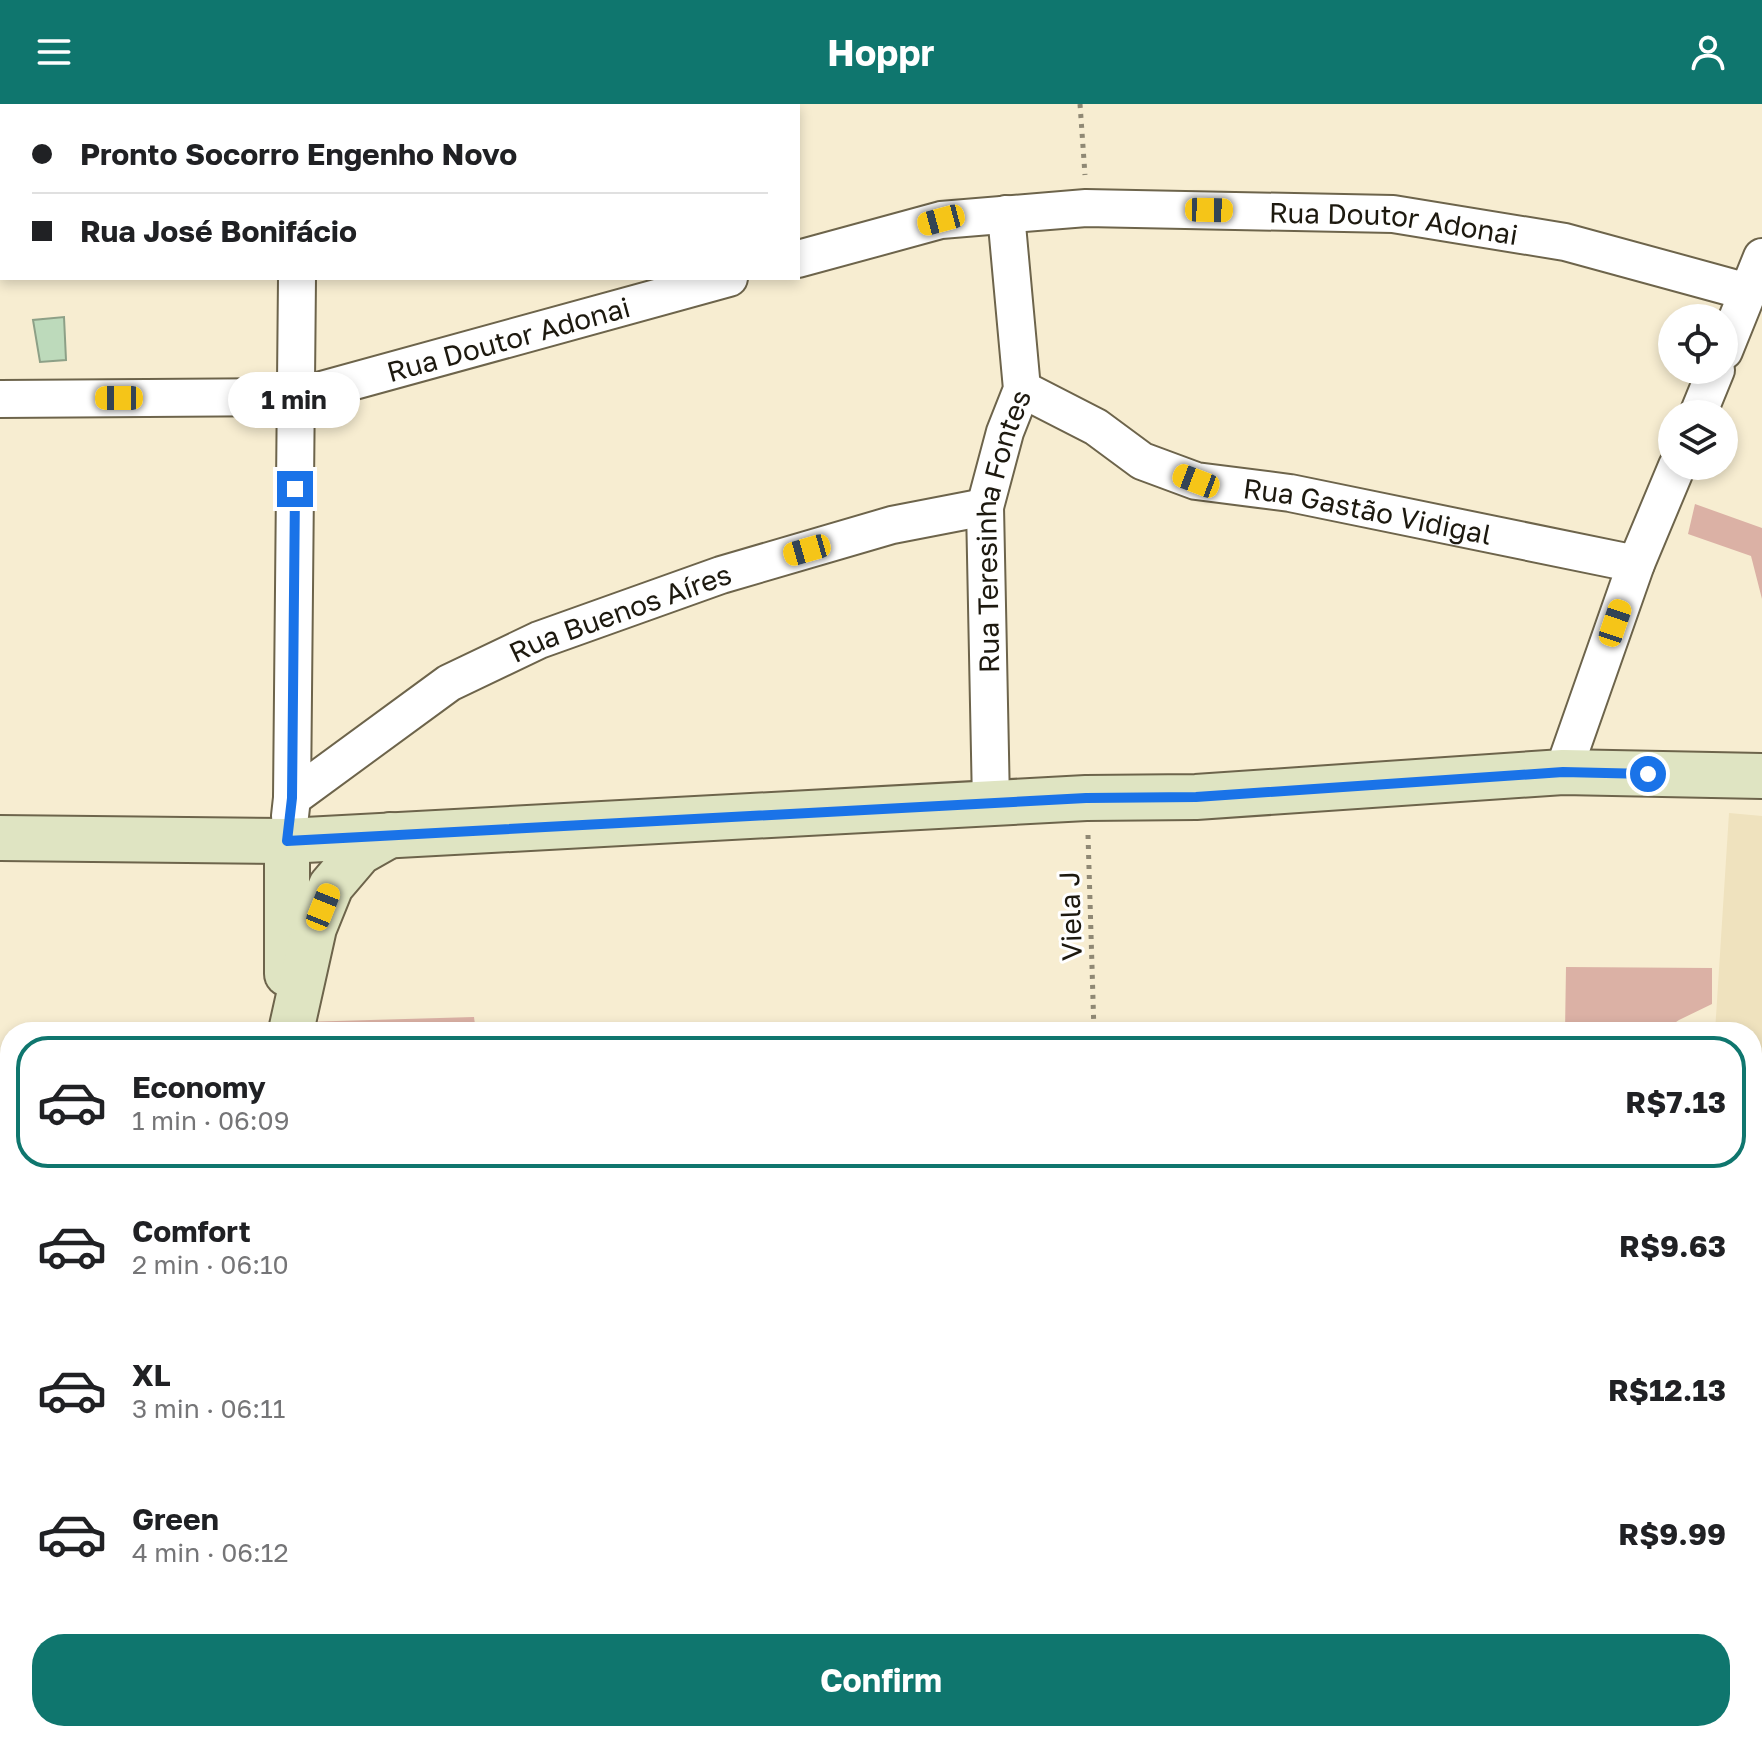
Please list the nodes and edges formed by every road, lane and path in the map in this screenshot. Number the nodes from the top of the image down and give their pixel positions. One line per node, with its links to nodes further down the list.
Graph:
1 (1080, 104): 2 (path)
2 (1086, 208): 3 (street, Rua Doutor Adonai); 8 (street, Rua Doutor Adonai)
3 (1006, 214): 5 (street, Rua Doutor Adonai); 10 (street, Rua Teresinha Fontes)
4 (1762, 257): 8 (street)
5 (800, 258)
6 (297, 280): 11 (street)
7 (722, 280): 11 (street, Rua Doutor Adonai)
8 (1748, 292): 9 (street)
9 (1738, 317)
10 (1022, 389): 14 (street, Rua Teresinha Fontes); 15 (street, Rua Gastão Vidigal)
11 (296, 397): 12 (street, Rua Doutor Adonai); 18 (street)
12 (0, 399)
13 (1671, 480): 15 (street)
14 (985, 507): 18 (street, Rua Buenos Aíres); 20 (street, Rua Teresinha Fontes)
15 (1636, 564): 16 (street)
16 (1563, 772): 17 (street); 19 (street)
17 (1762, 776)
18 (292, 798): 23 (street)
19 (1086, 798): 20 (street); 26 (path, Viela J)
20 (991, 803): 21 (street)
21 (390, 835): 23 (street); 25 (street)
22 (0, 838): 23 (street)
23 (287, 841): 24 (street)
24 (290, 1022)
25 (293, 1022)
26 (1094, 1022)

